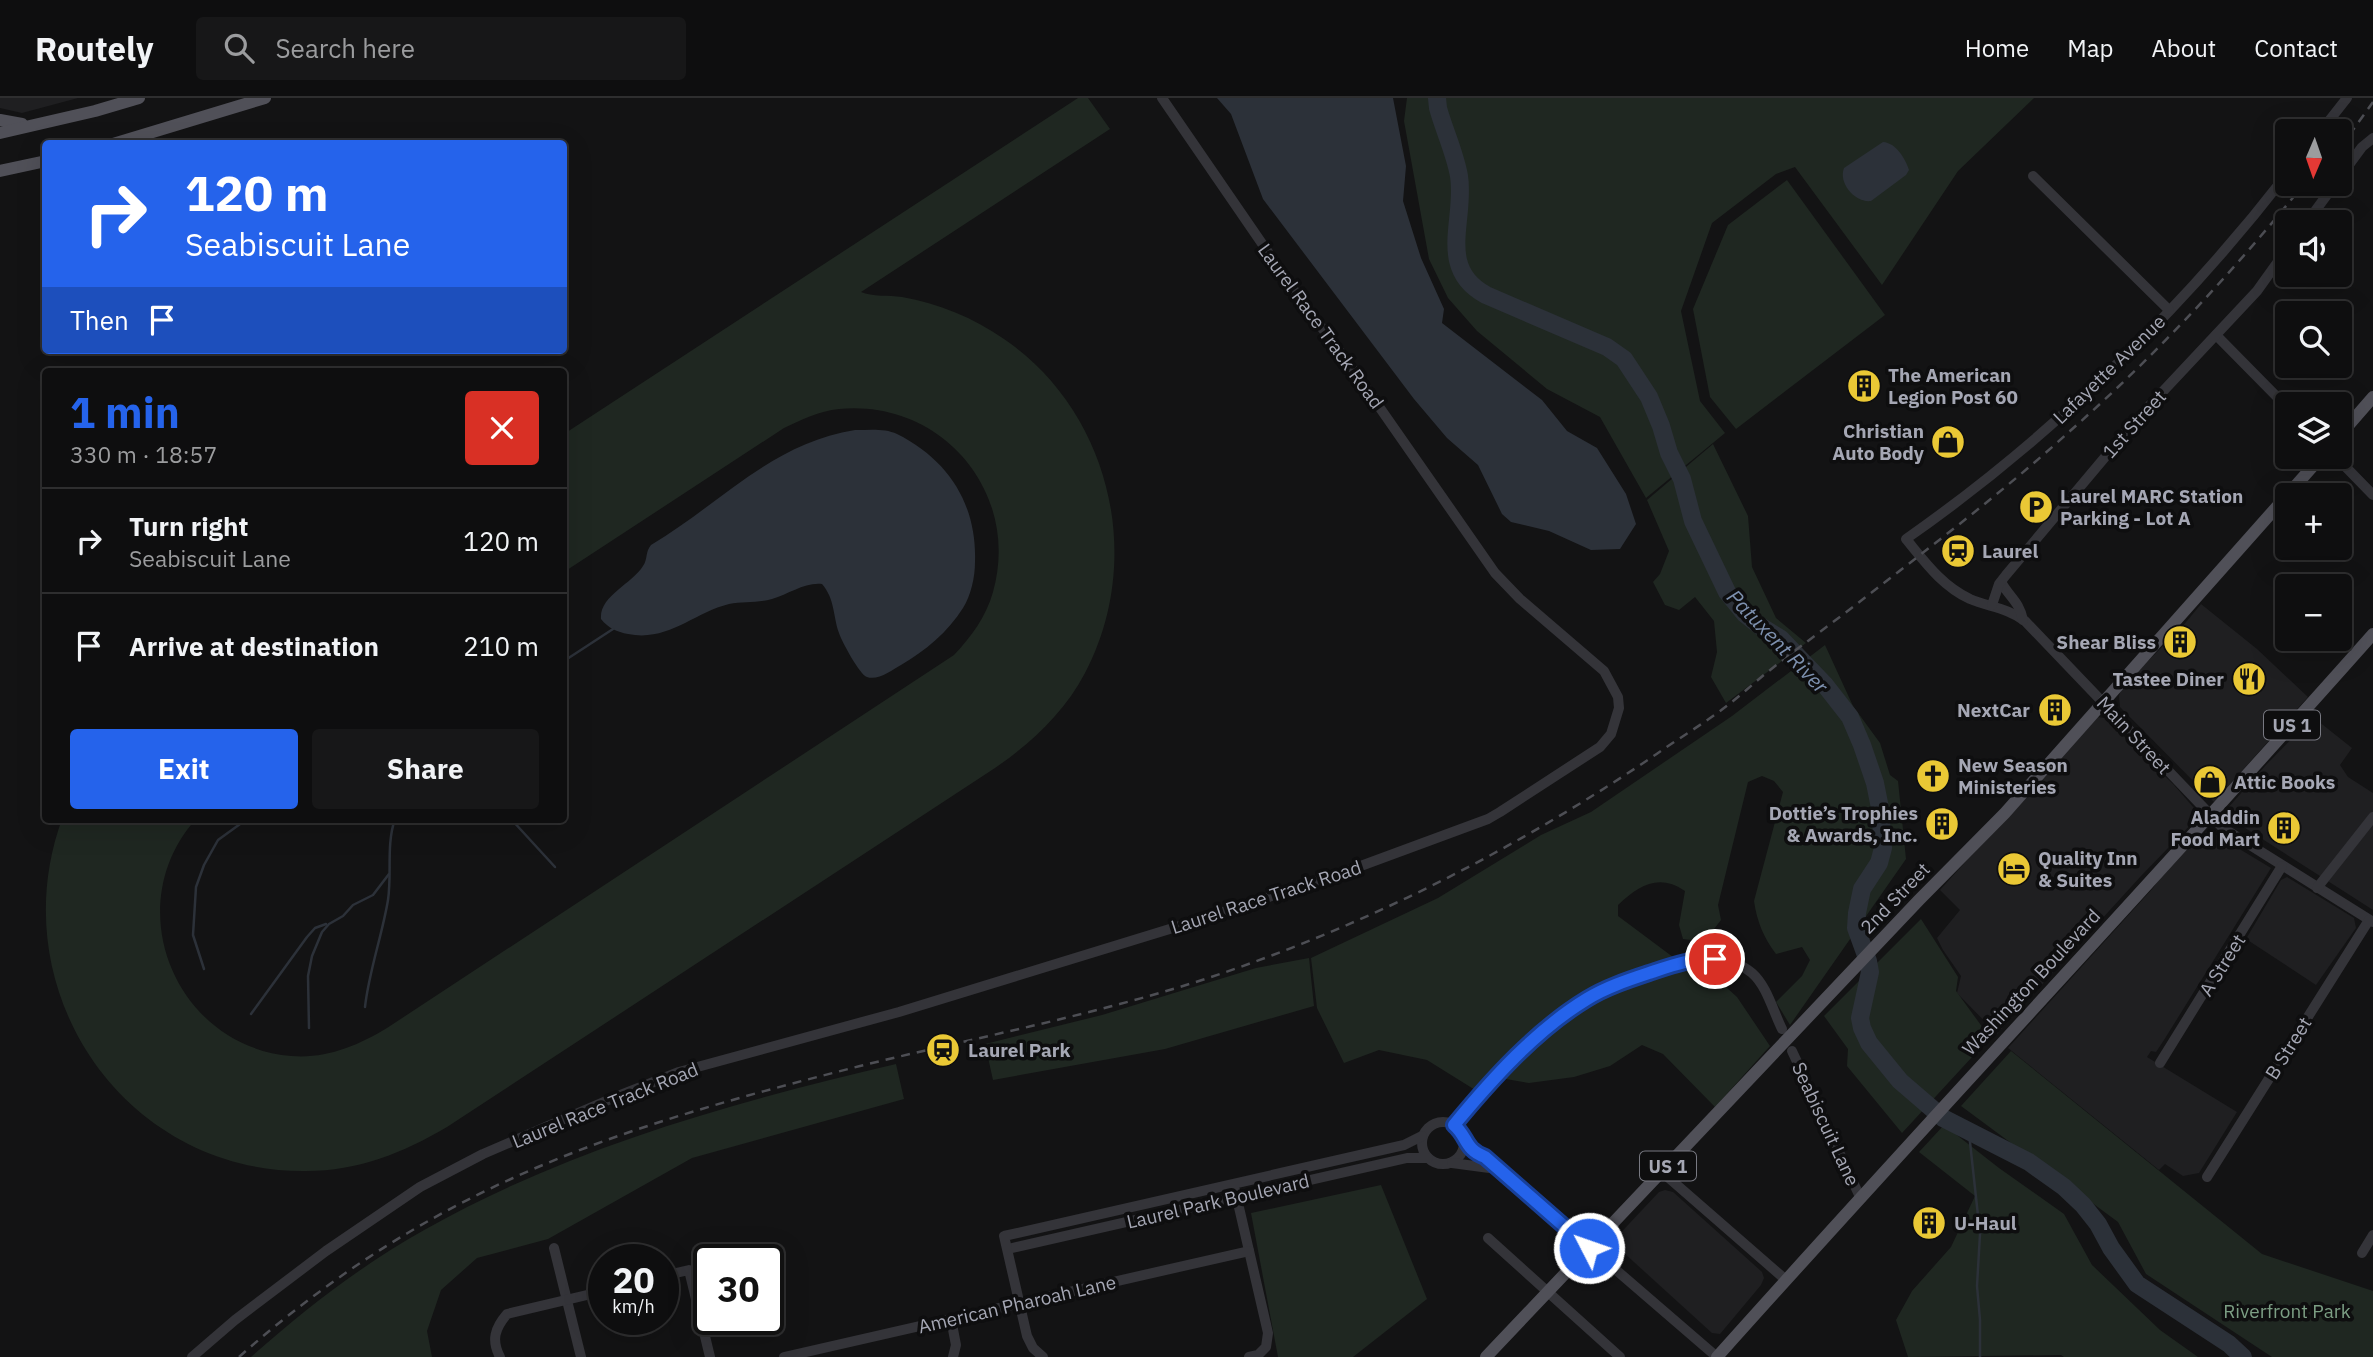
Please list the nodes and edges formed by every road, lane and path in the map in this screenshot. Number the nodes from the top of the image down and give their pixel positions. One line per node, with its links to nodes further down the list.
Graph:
1 (139, 98): 7 (main road)
2 (265, 98): 10 (main road)
3 (1162, 98): 64 (street, Laurel Race Track Road)
4 (2347, 98): 5 (street)
5 (2330, 119)
6 (0, 120): 7 (main road)
7 (36, 125): 8 (main road)
8 (0, 133)
9 (2373, 138): 11 (street)
10 (126, 140)
11 (2352, 161)
12 (42, 162): 13 (main road)
13 (0, 171)
14 (2033, 176): 17 (street)
15 (2275, 189): 17 (street, Lafayette Avenue)
16 (2275, 266): 18 (street, 1st Street)
17 (2169, 310): 25 (street, Lafayette Avenue)
18 (2216, 335): 19 (street); 26 (street, 1st Street)
19 (2275, 395)
20 (2373, 397): 21 (main road)
21 (2352, 421)
22 (2309, 469): 30 (main road, 2nd Street / US 1)
23 (2348, 469): 24 (street)
24 (2373, 495)
25 (1906, 539): 27 (street, Main Street)
26 (2001, 582): 27 (street, 1st Street); 28 (street)
27 (1992, 605): 28 (street, Main Street)
28 (2023, 620): 30 (street, Main Street)
29 (2373, 634): 31 (main road, Washington Boulevard / US 1)
30 (2102, 701): 31 (street, Main Street); 45 (main road, 2nd Street / US 1)
31 (2212, 816): 33 (street, Main Street); 49 (main road, Washington Boulevard / US 1)
32 (2373, 817): 34 (street)
33 (2282, 866): 34 (street, Main Street); 38 (street, A Street)
34 (2317, 888): 35 (street, Main Street)
35 (2371, 921): 46 (street, B Street)
36 (1782, 1029): 39 (street)
37 (1792, 1051): 49 (street, Seabiscuit Lane)
38 (2160, 1063)
39 (1454, 1125): 40 (street, Laurel Park Boulevard); 41 (street)
40 (1422, 1136): 42 (street); 47 (street, Laurel Park Boulevard)
41 (1464, 1139): 43 (street); 44 (street)
42 (1428, 1158): 43 (street, Laurel Park Boulevard); 48 (street, Laurel Park Boulevard)
43 (1451, 1163): 44 (street, Laurel Park Boulevard)
44 (1497, 1169): 53 (street)
45 (1662, 1172): 53 (main road, 2nd Street / US 1); 58 (street)
46 (2207, 1177)
47 (1233, 1184): 48 (street); 54 (street, Laurel Park Boulevard)
48 (1237, 1197): 54 (street, Laurel Park Boulevard); 55 (street)
49 (1860, 1198): 58 (main road, Washington Boulevard / US 1)
50 (2373, 1235): 56 (street)
51 (1488, 1238): 59 (street)
52 (554, 1248): 61 (street)
53 (1589, 1248): 59 (main road, 2nd Street / US 1); 74 (street)
54 (1007, 1249): 62 (street)
55 (1249, 1251): 62 (street, American Pharoah Lane); 71 (street)
56 (2362, 1253)
57 (679, 1272): 67 (street)
58 (1786, 1280): 74 (main road, Washington Boulevard / US 1)
59 (1548, 1291): 72 (main road, 2nd Street / US 1); 73 (street)
60 (588, 1295): 61 (street)
61 (567, 1300): 65 (street); 66 (street)
62 (1019, 1304): 63 (street, American Pharoah Lane); 70 (street)
63 (951, 1319): 68 (street, American Pharoah Lane); 69 (street)
64 (192, 1357)
65 (500, 1357)
66 (581, 1357)
67 (710, 1357)
68 (784, 1357)
69 (953, 1357)
70 (1043, 1357)
71 (1249, 1357)
72 (1486, 1357)
73 (1620, 1357)
74 (1717, 1357)

